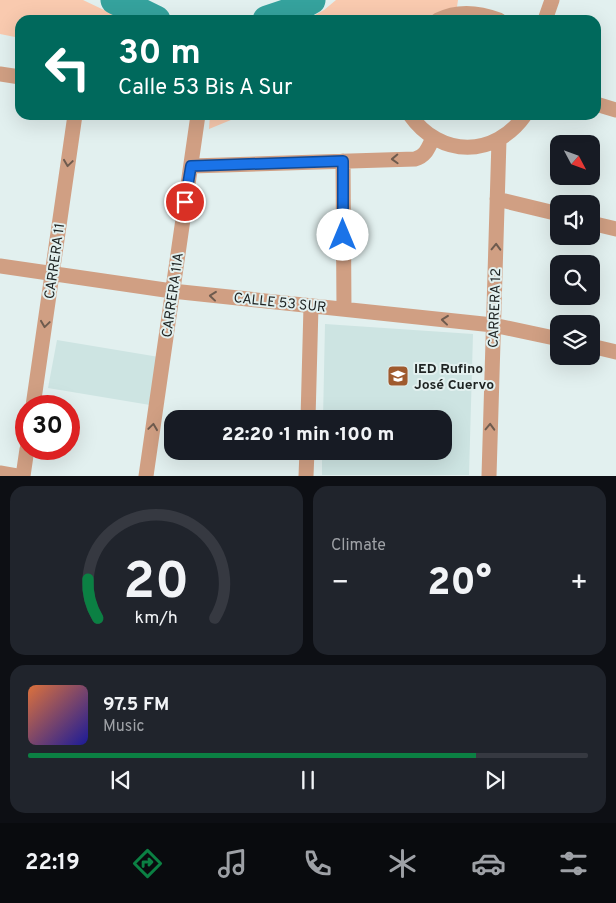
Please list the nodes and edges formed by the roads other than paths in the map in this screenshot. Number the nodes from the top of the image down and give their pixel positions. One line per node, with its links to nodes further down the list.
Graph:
1 (552, 0): 4 (street)
2 (451, 15): 3 (street)
3 (486, 15)
4 (547, 15)
5 (0, 74): 6 (street)
6 (15, 76)
7 (601, 106): 8 (street)
8 (616, 110)
9 (74, 120): 22 (street, CARRERA 11, one-way to 22)
10 (197, 120): 16 (street, CARRERA 11A)
11 (414, 120): 13 (street)
12 (521, 120): 14 (street)
13 (433, 138): 14 (street); 15 (street, one-way to 15)
14 (499, 140): 17 (street, CARRERA 12)
15 (343, 161): 16 (street); 25 (street)
16 (191, 166): 23 (street, CARRERA 11A)
17 (497, 199): 18 (street); 26 (street, CARRERA 12, one-way to 17)
18 (550, 212)
19 (600, 225): 20 (street)
20 (616, 229)
21 (0, 266): 22 (street, CALLE 53 SUR)
22 (52, 273): 23 (street, CALLE 53 SUR); 30 (street, CARRERA 11, one-way to 30)
23 (172, 291): 24 (street, CALLE 53 SUR, one-way to 23); 37 (street, CARRERA 11A, one-way to 23)
24 (311, 306): 25 (street, CALLE 53 SUR); 31 (street)
25 (344, 309): 26 (street, CALLE 53 SUR, one-way to 25)
26 (493, 325): 27 (street, CALLE 53 SUR); 39 (street, CARRERA 12, one-way to 26)
27 (550, 337)
28 (600, 348): 29 (street)
29 (616, 352)
30 (35, 395)
31 (308, 410)
32 (25, 460): 36 (street)
33 (307, 460): 38 (street)
34 (0, 473): 35 (street)
35 (17, 476)
36 (23, 476)
37 (146, 476)
38 (306, 476)
39 (488, 476)

